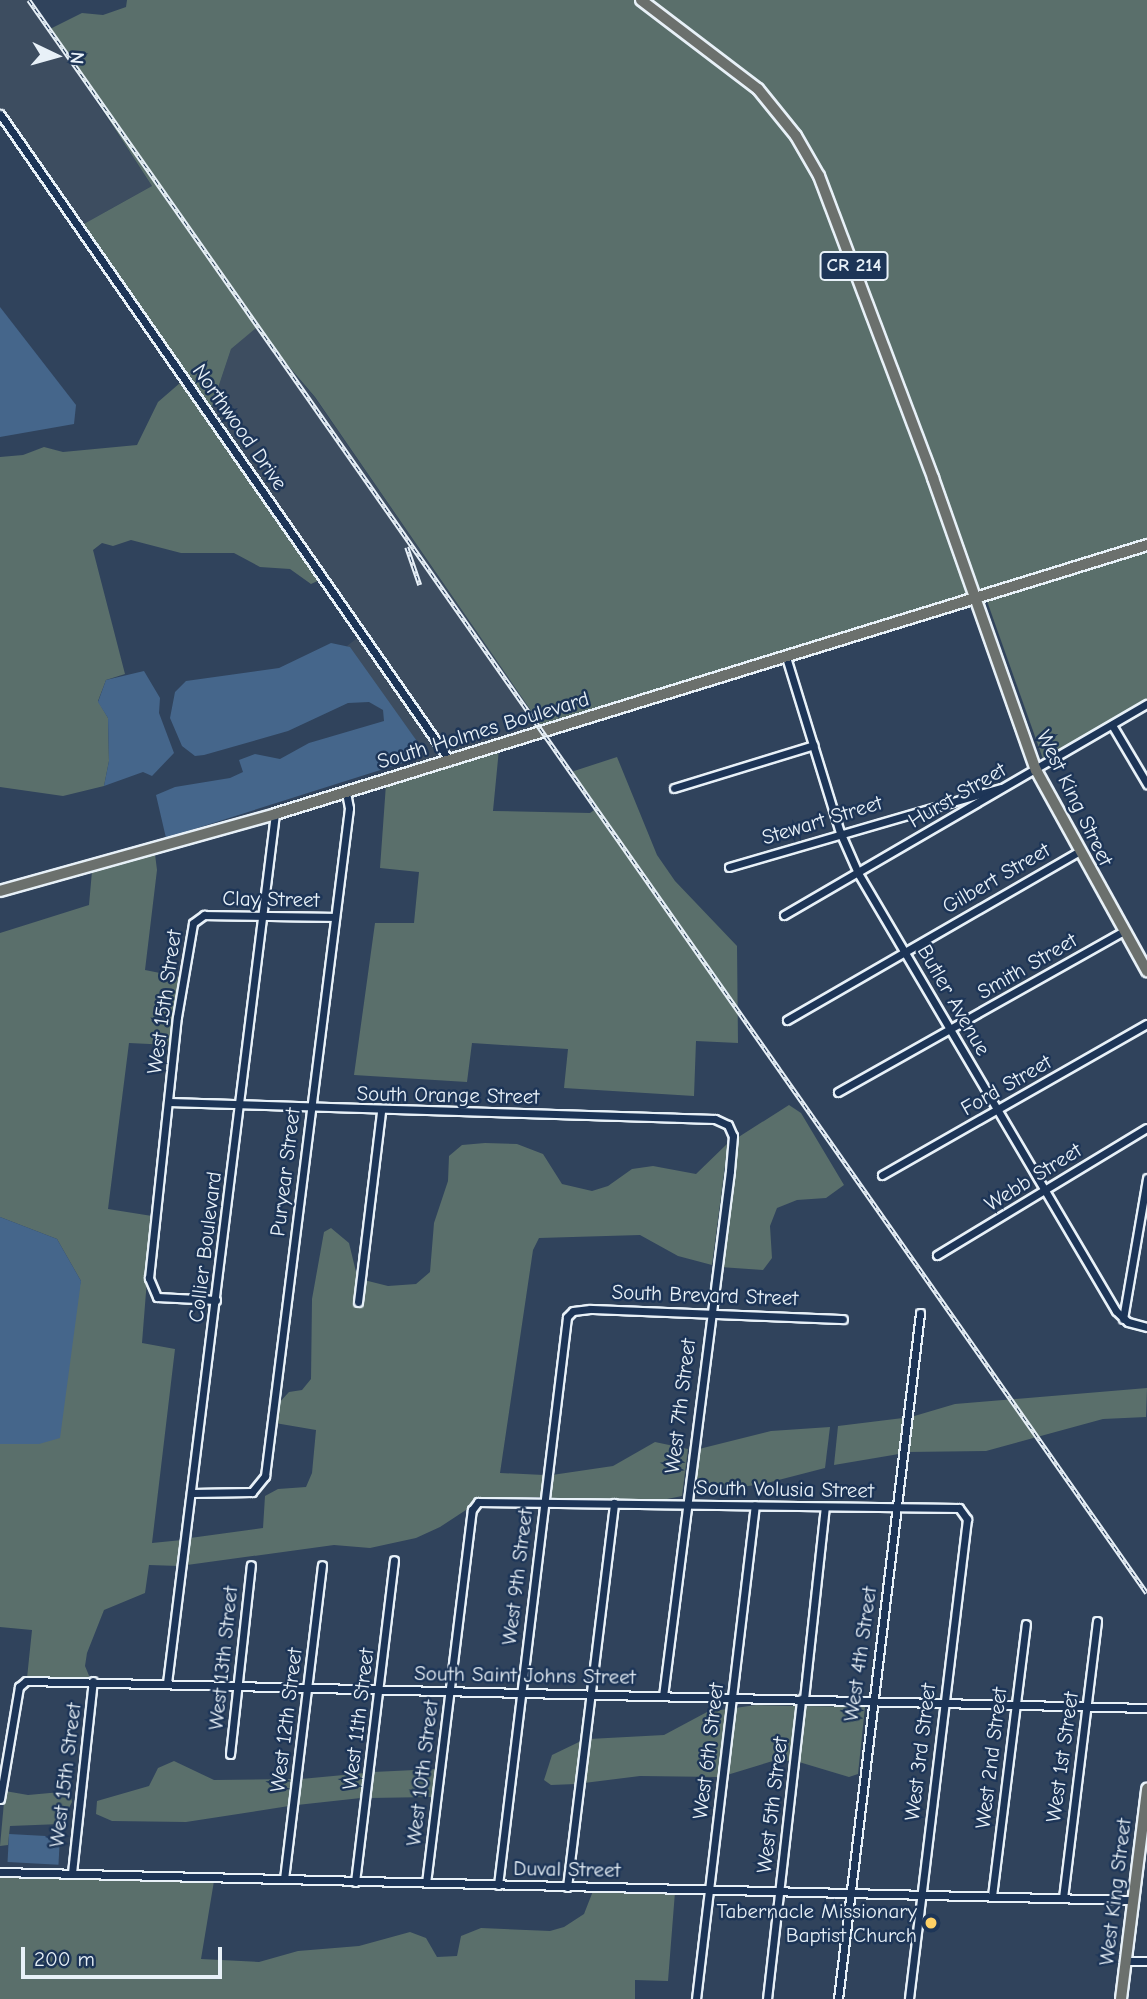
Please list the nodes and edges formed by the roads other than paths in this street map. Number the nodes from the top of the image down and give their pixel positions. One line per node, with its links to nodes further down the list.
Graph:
1 (641, 0): 4 (main road, CR 214)
2 (0, 114): 9 (street, Northwood Drive)
3 (1147, 545): 4 (main road, South Holmes Boulevard)
4 (973, 595): 5 (main road, South Holmes Boulevard); 10 (main road, West King Street)
5 (786, 657): 8 (street, Butler Avenue); 9 (main road, South Holmes Boulevard)
6 (1147, 704): 7 (street, Hurst Street)
7 (1112, 725): 10 (street, Hurst Street); 11 (street)
8 (814, 745): 13 (street); 16 (street, Butler Avenue)
9 (450, 761): 14 (main road, South Holmes Boulevard)
10 (1036, 771): 12 (street, Hurst Street); 17 (main road, West King Street)
11 (1147, 784)
12 (1006, 787): 16 (street, Stewart Street); 19 (street, Hurst Street)
13 (674, 788)
14 (346, 793): 15 (main road, South Holmes Boulevard); 24 (street, Puryear Street)
15 (275, 814): 20 (main road, South Holmes Boulevard); 22 (street, Collier Boulevard)
16 (840, 832): 18 (street, Stewart Street); 19 (street, Butler Avenue)
17 (1077, 852): 25 (main road, West King Street); 26 (street, Gilbert Street)
18 (729, 867)
19 (858, 873): 23 (street, Hurst Street); 26 (street, Butler Avenue)
20 (0, 891)
21 (206, 915): 22 (street, Clay Street); 32 (street, West 15th Street)
22 (265, 915): 24 (street, Clay Street); 33 (street, Collier Boulevard)
23 (784, 915)
24 (335, 917): 34 (street, Puryear Street)
25 (1124, 931): 27 (main road, West King Street); 30 (street, Smith Street)
26 (905, 951): 28 (street, Gilbert Street); 30 (street, Butler Avenue)
27 (1147, 971)
28 (787, 1020)
29 (1147, 1024): 36 (street, Ford Street)
30 (951, 1030): 31 (street, Smith Street); 36 (street, Butler Avenue)
31 (838, 1092)
32 (169, 1102): 33 (street, South Orange Street); 43 (street)
33 (241, 1107): 34 (street, South Orange Street); 43 (street, Collier Boulevard)
34 (311, 1109): 35 (street, South Orange Street); 51 (street, Puryear Street)
35 (381, 1111): 37 (street, South Orange Street); 44 (street)
36 (998, 1111): 39 (street, Ford Street); 41 (street, Butler Avenue)
37 (725, 1123): 46 (street, West 7th Street)
38 (1147, 1128): 41 (street, Webb Street)
39 (882, 1175)
40 (1147, 1178): 49 (street)
41 (1045, 1192): 42 (street, Webb Street); 49 (street, Butler Avenue)
42 (937, 1255)
43 (216, 1300): 51 (street, Collier Boulevard)
44 (358, 1302)
45 (920, 1313): 58 (street, West 4th Street)
46 (709, 1314): 47 (street, South Brevard Street); 48 (street, South Brevard Street); 55 (street, West 7th Street)
47 (567, 1317): 52 (street, West 9th Street)
48 (843, 1319)
49 (1123, 1319): 50 (street)
50 (1147, 1327)
51 (192, 1493): 66 (street, Collier Boulevard)
52 (545, 1501): 53 (street, South Volusia Street); 54 (street, South Volusia Street); 71 (street, West 9th Street)
53 (478, 1502): 70 (street, West 10th Street)
54 (614, 1503): 55 (street, South Volusia Street); 72 (street)
55 (685, 1505): 56 (street, South Volusia Street); 73 (street, West 7th Street)
56 (755, 1506): 57 (street, South Volusia Street); 74 (street, West 6th Street)
57 (825, 1507): 58 (street, South Volusia Street); 75 (street, West 5th Street)
58 (896, 1508): 59 (street, South Volusia Street); 76 (street, West 4th Street)
59 (964, 1511): 77 (street, West 3rd Street)
60 (394, 1560): 69 (street, West 11th Street)
61 (251, 1565): 67 (street, West 13th Street)
62 (322, 1565): 68 (street, West 12th Street)
63 (1097, 1621): 79 (street, West 1st Street)
64 (1026, 1624): 78 (street, West 2nd Street)
65 (93, 1681): 66 (street, South Saint Johns Street); 83 (street, South Saint Johns Street); 85 (street, West 15th Street)
66 (167, 1683): 67 (street, South Saint Johns Street)
67 (238, 1685): 68 (street, South Saint Johns Street); 81 (street, West 13th Street)
68 (309, 1687): 69 (street, South Saint Johns Street); 86 (street, West 12th Street)
69 (380, 1689): 70 (street, South Saint Johns Street); 87 (street, West 11th Street)
70 (450, 1691): 71 (street, South Saint Johns Street); 88 (street, West 10th Street)
71 (521, 1693): 72 (street, South Saint Johns Street); 89 (street, West 9th Street)
72 (591, 1695): 73 (street, South Saint Johns Street); 90 (street)
73 (663, 1696): 74 (street, South Saint Johns Street)
74 (732, 1698): 75 (street, South Saint Johns Street); 91 (street, West 6th Street)
75 (803, 1699): 76 (street, South Saint Johns Street); 92 (street, West 5th Street)
76 (872, 1700): 77 (street, South Saint Johns Street); 93 (street, West 4th Street)
77 (944, 1702): 78 (street, South Saint Johns Street); 94 (street, West 3rd Street)
78 (1014, 1704): 79 (street, South Saint Johns Street); 95 (street, West 2nd Street)
79 (1086, 1707): 80 (street, South Saint Johns Street); 96 (street, West 1st Street)
80 (1147, 1708)
81 (230, 1754)
82 (1147, 1790): 97 (main road, West King Street)
83 (0, 1799)
84 (0, 1872): 85 (street, Duval Street)
85 (72, 1873): 86 (street, Duval Street)
86 (284, 1880): 87 (street, Duval Street)
87 (355, 1882): 88 (street, Duval Street)
88 (426, 1883): 89 (street, Duval Street)
89 (498, 1885): 90 (street, Duval Street)
90 (566, 1887): 91 (street, Duval Street)
91 (709, 1889): 92 (street, Duval Street); 100 (street, West 6th Street)
92 (780, 1891): 93 (street, Duval Street); 101 (street, West 5th Street)
93 (850, 1893): 94 (street, Duval Street); 102 (street, West 4th Street)
94 (920, 1894): 95 (street, Duval Street); 103 (street, West 3rd Street)
95 (992, 1896): 96 (street, Duval Street)
96 (1063, 1898): 97 (street, Duval Street)
97 (1133, 1900): 98 (main road, West King Street)
98 (1125, 1961): 99 (street); 104 (main road, West King Street)
99 (1147, 1962)
100 (696, 1999)
101 (767, 1999)
102 (838, 1999)
103 (909, 1999)
104 (1121, 1999)

